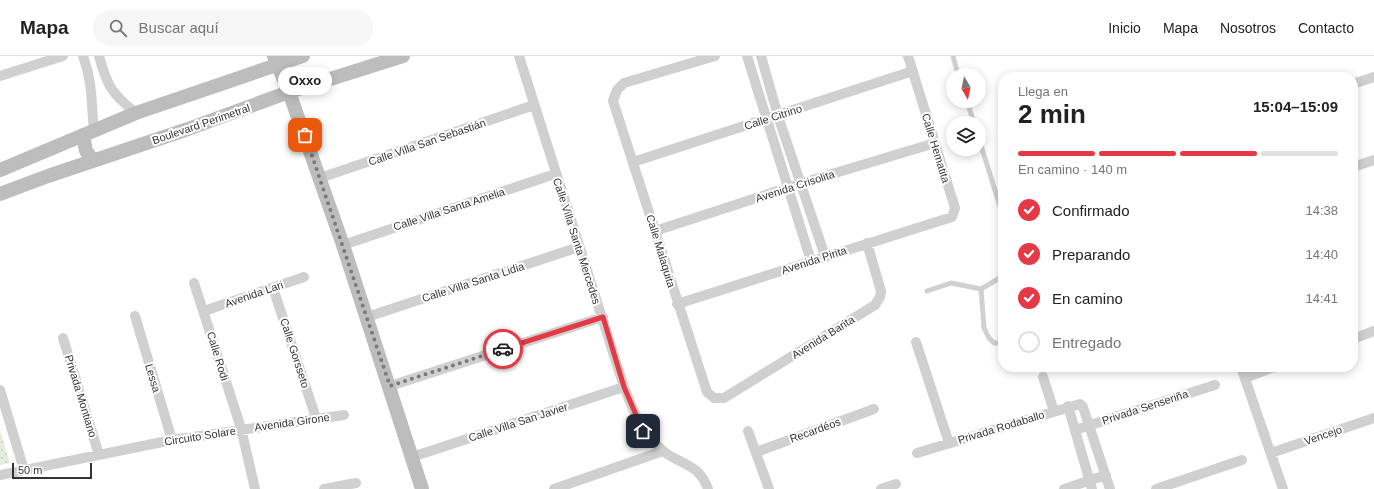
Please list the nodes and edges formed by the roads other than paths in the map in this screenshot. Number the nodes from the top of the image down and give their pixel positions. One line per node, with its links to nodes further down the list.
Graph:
1 (62, 56): 12 (street)
2 (83, 56): 19 (street)
3 (99, 56): 16 (street)
4 (403, 56): 21 (street, Boulevard Perimetral)
5 (518, 56): 22 (street, Calle Villa Santa Mercedes)
6 (715, 56): 31 (street, Calle Malaquita)
7 (747, 56): 25 (street)
8 (761, 56): 24 (street)
9 (908, 56): 15 (street, Calle Hematita)
10 (953, 56): 14 (lane)
11 (299, 57): 13 (street)
12 (40, 60): 17 (street)
13 (276, 60): 21 (street); 23 (street)
14 (956, 68)
15 (913, 71): 24 (street, Calle Citrino); 27 (street, Calle Hematita)
16 (104, 74): 19 (street); 23 (street)
17 (0, 76)
18 (1374, 77): 20 (street)
19 (91, 78): 26 (street)
20 (1358, 82)
21 (289, 92): 29 (street, Boulevard Perimetral); 35 (street)
22 (534, 105): 34 (street, Calle Villa Santa Mercedes); 35 (street, Calle Villa San Sebastián)
23 (136, 113): 26 (street)
24 (778, 116): 25 (street, Calle Citrino); 36 (street)
25 (767, 119): 31 (street, Calle Citrino); 37 (street)
26 (89, 133): 29 (street); 33 (street)
27 (935, 142): 36 (street, Avenida Crisolita); 40 (street, Calle Hematita)
28 (984, 156): 39 (lane)
29 (93, 160): 38 (street, Boulevard Perimetral)
30 (1374, 160): 32 (street)
31 (633, 162): 41 (street, Calle Malaquita)
32 (1358, 165)
33 (0, 170)
34 (555, 174): 43 (street, Calle Villa Santa Amelia); 44 (street, Calle Villa Santa Mercedes)
35 (320, 178): 43 (street)
36 (802, 183): 37 (street, Avenida Crisolita); 45 (street)
37 (788, 188): 41 (street, Avenida Crisolita); 46 (street)
38 (0, 194)
39 (998, 200)
40 (952, 216): 42 (street, Avenida Pirita)
41 (655, 231): 53 (street, Calle Malaquita)
42 (867, 243): 45 (street, Avenida Pirita); 71 (street, Avenida Barita)
43 (343, 245): 56 (street)
44 (579, 247): 56 (street, Calle Villa Santa Lidia); 57 (street, Calle Villa Santa Mercedes)
45 (825, 256): 46 (street, Avenida Pirita)
46 (811, 261): 53 (street, Avenida Pirita)
47 (304, 277): 50 (street, Avenida Lari)
48 (998, 279): 51 (lane)
49 (194, 283): 54 (street, Calle Rodi)
50 (273, 288): 54 (street, Avenida Lari); 76 (street, Calle Gorsseto)
51 (981, 289): 52 (lane); 62 (lane)
52 (927, 291)
53 (677, 304): 71 (street, Calle Malaquita)
54 (204, 311): 79 (street, Calle Rodi)
55 (135, 316): 82 (street, Lessa)
56 (367, 317): 68 (street)
57 (603, 317): 68 (street); 69 (street, Calle Villa Santa Mercedes)
58 (1374, 331): 59 (street)
59 (1358, 337)
60 (63, 338): 88 (street, Privada Montiano)
61 (916, 342): 83 (street)
62 (998, 343)
63 (1242, 372): 66 (street)
64 (1260, 372): 66 (street)
65 (1043, 377): 74 (street)
66 (1244, 378): 87 (street)
67 (1215, 385): 78 (street, Privada Senseriña)
68 (390, 386): 89 (street)
69 (624, 387): 84 (street, Calle Villa Santa Mercedes); 89 (street, Calle Villa San Javier)
70 (0, 390): 91 (street)
71 (714, 398)
72 (1068, 406): 74 (street, Privada Rodaballo); 78 (street, Privada Rodaballo); 80 (street)
73 (874, 408): 85 (street, Recardéos)
74 (1054, 411): 83 (street, Privada Rodaballo)
75 (344, 415): 76 (street, Avenida Girone)
76 (316, 418): 79 (street, Avenida Girone)
77 (1374, 418): 87 (street, Vencejo)
78 (1090, 426): 80 (street, Privada Senseriña); 93 (street)
79 (241, 428): 82 (street, Circuito Solare); 97 (street, Circuito Solare)
80 (1075, 430): 96 (street)
81 (748, 431): 85 (street)
82 (172, 440): 88 (street, Circuito Solare)
83 (949, 442): 86 (street, Privada Rodaballo)
84 (663, 451): 100 (street); 101 (street, Calle Villa Santa Mercedes)
85 (756, 452): 102 (street)
86 (917, 453)
87 (1271, 453): 107 (street)
88 (99, 455): 91 (street, Circuito Solare)
89 (412, 457): 99 (street)
90 (1242, 460): 106 (street)
91 (24, 470): 92 (street, Circuito Solare)
92 (0, 475)
93 (1106, 475): 96 (street); 105 (street)
94 (356, 483): 98 (street)
95 (896, 484): 103 (street)
96 (1091, 485): 104 (street)
97 (255, 489)
98 (324, 489)
99 (422, 489)
100 (554, 489)
101 (708, 489)
102 (769, 489)
103 (881, 489)
104 (1064, 489)
105 (1110, 489)
106 (1156, 489)
107 (1283, 489)

